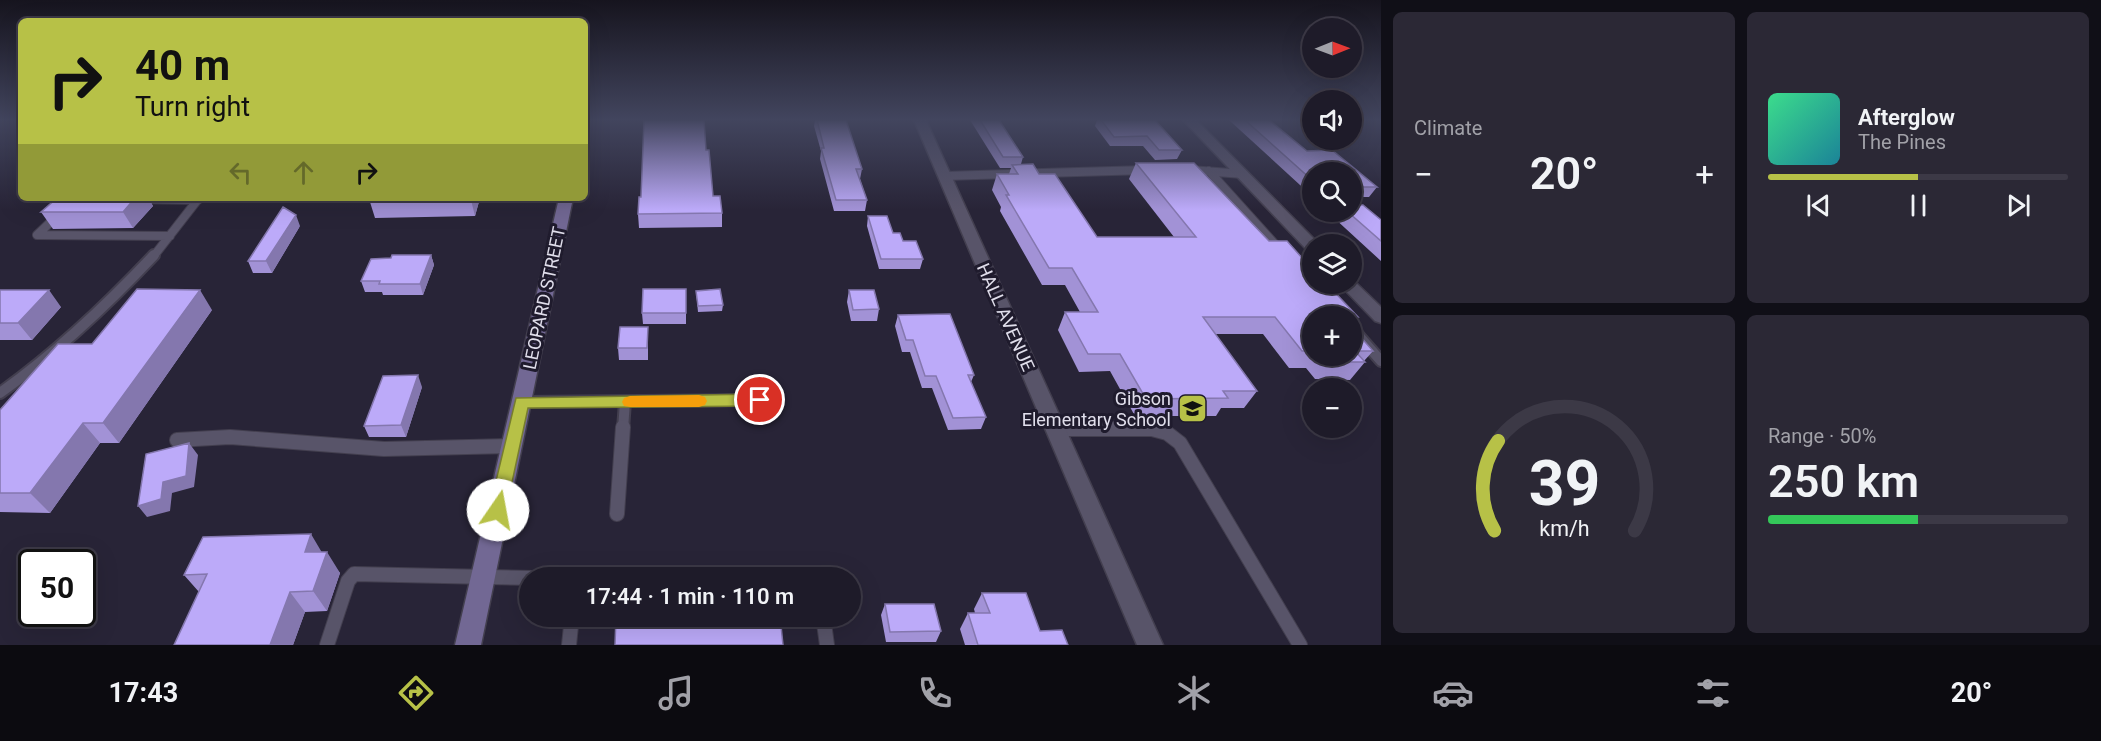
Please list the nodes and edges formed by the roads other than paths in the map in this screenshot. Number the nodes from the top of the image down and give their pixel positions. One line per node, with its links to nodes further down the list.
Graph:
1 (933, 150): 7 (street, HALL AVENUE)
2 (1219, 150): 6 (street)
3 (1155, 170): 7 (lane)
4 (1179, 170): 5 (lane)
5 (1209, 171): 6 (lane); 13 (lane)
6 (1243, 174): 12 (street)
7 (944, 176): 22 (street, HALL AVENUE)
8 (77, 201): 11 (lane)
9 (197, 201): 11 (lane)
10 (565, 201): 20 (main road, LEOPARD STREET)
11 (170, 236): 18 (lane)
12 (1302, 236)
13 (1287, 257)
14 (1358, 294): 15 (street)
15 (1381, 317)
16 (1362, 339): 17 (lane)
17 (1381, 360)
18 (0, 393)
19 (760, 400): 21 (lane)
20 (521, 402): 21 (lane); 24 (main road, LEOPARD STREET)
21 (625, 402): 25 (lane)
22 (1055, 429): 34 (street, HALL AVENUE); 35 (lane)
23 (177, 440): 24 (lane)
24 (512, 446): 26 (main road, LEOPARD STREET)
25 (617, 514)
26 (484, 575): 27 (lane); 30 (lane); 31 (main road, LEOPARD STREET)
27 (519, 577)
28 (571, 627): 32 (lane)
29 (825, 627): 33 (lane)
30 (327, 645)
31 (468, 645)
32 (569, 645)
33 (827, 645)
34 (1149, 645)
35 (1300, 645)

